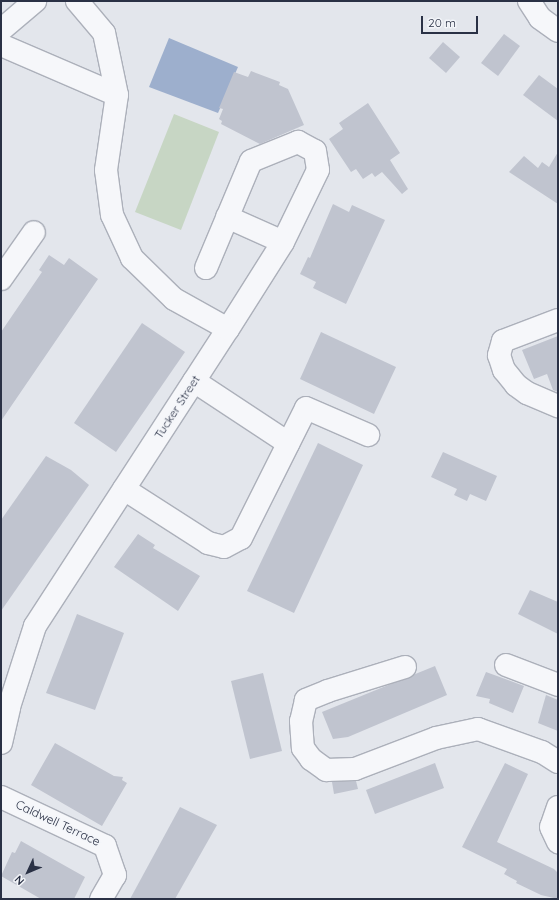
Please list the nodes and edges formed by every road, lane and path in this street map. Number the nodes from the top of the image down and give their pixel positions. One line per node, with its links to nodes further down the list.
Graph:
1 (35, 1): 4 (street)
2 (78, 1): 7 (street)
3 (529, 1): 5 (street)
4 (1, 30)
5 (558, 31)
6 (1, 45): 7 (street)
7 (117, 95): 14 (street)
8 (227, 217): 10 (street); 10 (street, Tucker Street); 11 (street)
9 (34, 232): 12 (street)
10 (284, 242): 14 (street, Tucker Street)
11 (206, 268)
12 (1, 279)
13 (558, 320): 16 (street)
14 (228, 329): 15 (street, Tucker Street)
15 (194, 381): 18 (street); 19 (street, Tucker Street)
16 (558, 406)
17 (368, 435): 18 (street)
18 (288, 443): 19 (street)
19 (124, 489): 23 (street, Tucker Street)
20 (506, 665): 22 (street)
21 (405, 667): 24 (street)
22 (558, 685)
23 (1, 743)
24 (558, 762)
25 (1, 797): 28 (street, Caldwell Terrace)
26 (558, 806): 27 (street)
27 (558, 842)
28 (101, 899)

